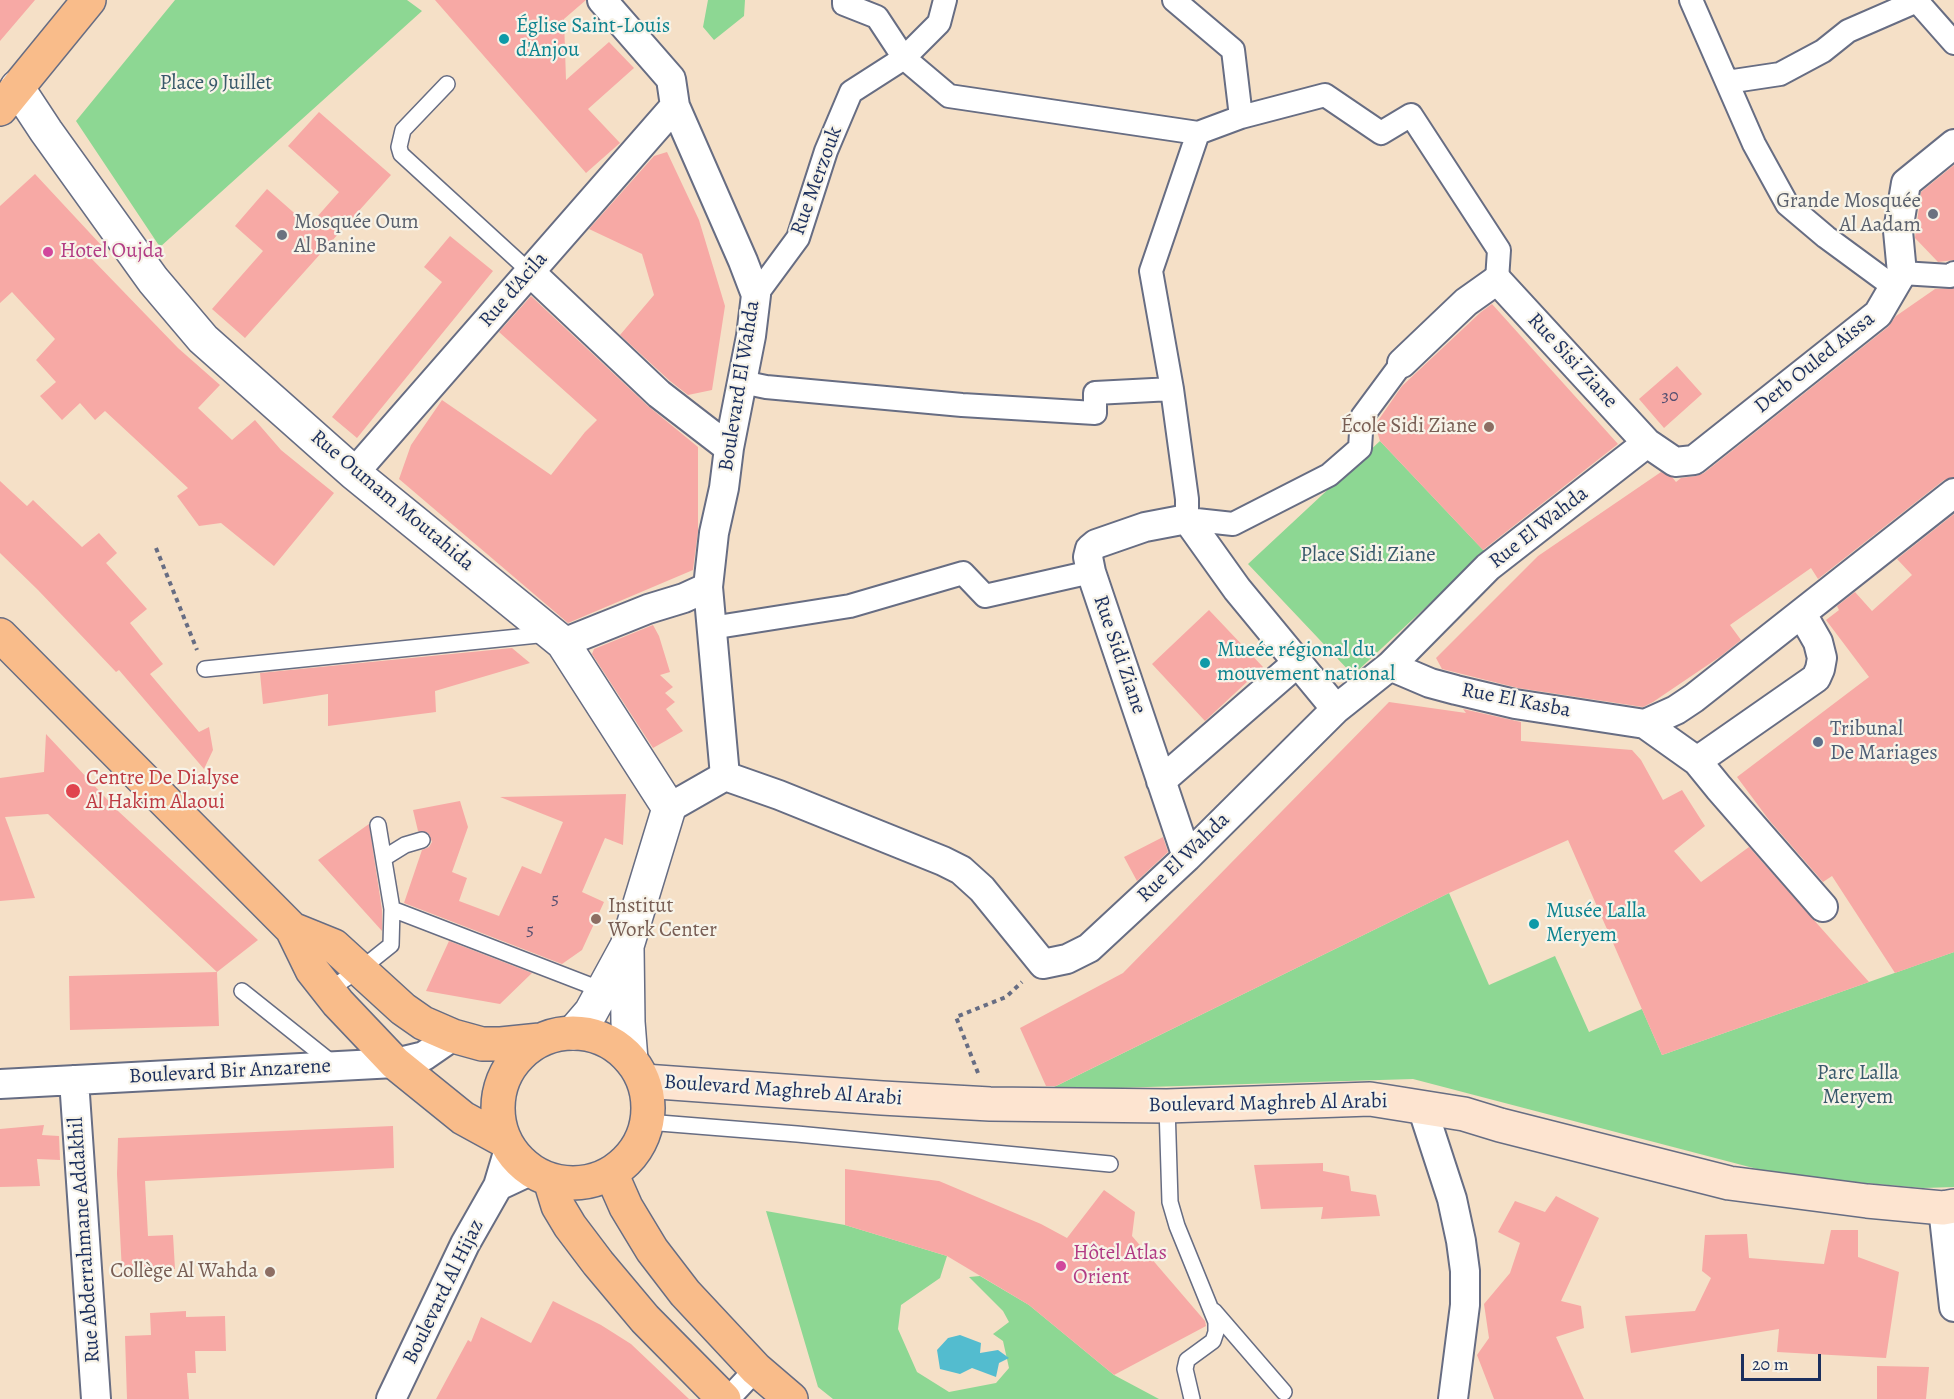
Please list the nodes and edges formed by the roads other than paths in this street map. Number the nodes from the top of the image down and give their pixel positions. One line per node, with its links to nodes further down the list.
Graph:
1 (88, 0): 12 (main road)
2 (602, 0): 13 (street, Boulevard El Wahda)
3 (844, 0): 9 (street)
4 (945, 0): 9 (street)
5 (1174, 0): 14 (street)
6 (1691, 0): 10 (street)
7 (1916, 1): 8 (street); 10 (street)
8 (1954, 43)
9 (904, 58): 15 (street); 21 (street, Rue Merzouk)
10 (1727, 82): 20 (street)
11 (447, 84): 17 (lane)
12 (8, 98): 27 (street, Rue Oumam Moutahida)
13 (675, 106): 17 (street, Rue d'Acila); 21 (street, Boulevard El Wahda)
14 (1241, 117): 15 (street); 19 (street)
15 (1198, 133): 24 (street)
16 (1954, 144): 20 (street)
17 (530, 272): 26 (street); 27 (street, Rue d'Acila)
18 (1954, 273): 20 (street)
19 (1497, 280): 22 (street); 25 (street, Rue Sisi Ziane)
20 (1898, 280): 25 (street, Derb Ouled Aissa)
21 (756, 296): 23 (street, Boulevard El Wahda)
22 (1402, 363): 29 (street)
23 (741, 382): 24 (street); 26 (street, Boulevard El Wahda)
24 (1172, 389): 29 (street)
25 (1647, 443): 37 (street, Rue El Wahda)
26 (729, 448): 31 (street, Boulevard El Wahda)
27 (354, 473): 35 (street, Rue Oumam Moutahida)
28 (1954, 493): 32 (street)
29 (1187, 519): 30 (street, Rue Sidi Ziane); 36 (street)
30 (1091, 572): 33 (street); 43 (street, Rue Sidi Ziane)
31 (708, 586): 33 (street, Boulevard El Wahda); 35 (street)
32 (1802, 614): 40 (street); 41 (street)
33 (711, 628): 42 (street, Boulevard El Wahda)
34 (0, 635): 51 (main road)
35 (557, 638): 38 (lane); 44 (street, Rue Oumam Moutahida)
36 (1298, 663): 39 (street); 43 (street)
37 (1390, 666): 39 (street, Rue El Wahda); 40 (street, Rue El Kasba)
38 (205, 669)
39 (1336, 709): 47 (street, Rue El Wahda)
40 (1645, 724): 41 (street)
41 (1697, 760): 49 (street)
42 (725, 776): 44 (street); 47 (street, Rue El Wahda)
43 (1161, 781): 47 (street, Rue Sidi Ziane)
44 (669, 808): 52 (street)
45 (378, 825): 48 (lane)
46 (422, 840): 48 (lane)
47 (1187, 857)
48 (384, 858): 50 (lane)
49 (1823, 907)
50 (392, 909): 53 (lane); 55 (lane)
51 (292, 929): 53 (main road); 54 (main road)
52 (627, 946): 55 (street); 62 (street)
53 (361, 969): 54 (lane); 58 (main road)
54 (328, 990): 60 (main road)
55 (602, 990): 57 (street)
56 (242, 991): 61 (lane)
57 (573, 1033): 59 (main road); 62 (main road)
58 (453, 1036): 59 (main road); 60 (street, Boulevard Bir Anzarene)
59 (540, 1040): 68 (main road)
60 (395, 1064): 61 (street, Boulevard Bir Anzarene); 68 (main road)
61 (338, 1067): 63 (street, Boulevard Bir Anzarene)
62 (637, 1070): 65 (main road, Boulevard Maghreb Al Arabi); 67 (main road)
63 (74, 1080): 64 (street, Boulevard Bir Anzarene); 76 (street, Rue Abderrahmane Addakhil)
64 (0, 1084)
65 (1167, 1106): 66 (main road, Boulevard Maghreb Al Arabi); 73 (lane)
66 (1422, 1107): 71 (main road, Boulevard Maghreb Al Arabi); 81 (street)
67 (647, 1122): 69 (lane); 70 (main road)
68 (523, 1160): 70 (main road); 77 (street, Boulevard Al Hijaz); 78 (main road)
69 (1110, 1164)
70 (611, 1173): 74 (main road)
71 (1948, 1207): 72 (street)
72 (1954, 1307)
73 (1212, 1309): 75 (lane); 80 (lane)
74 (756, 1369): 78 (street); 79 (main road)
75 (1284, 1392)
76 (96, 1399)
77 (391, 1399)
78 (726, 1399)
79 (791, 1399)
80 (1192, 1399)
81 (1453, 1399)

